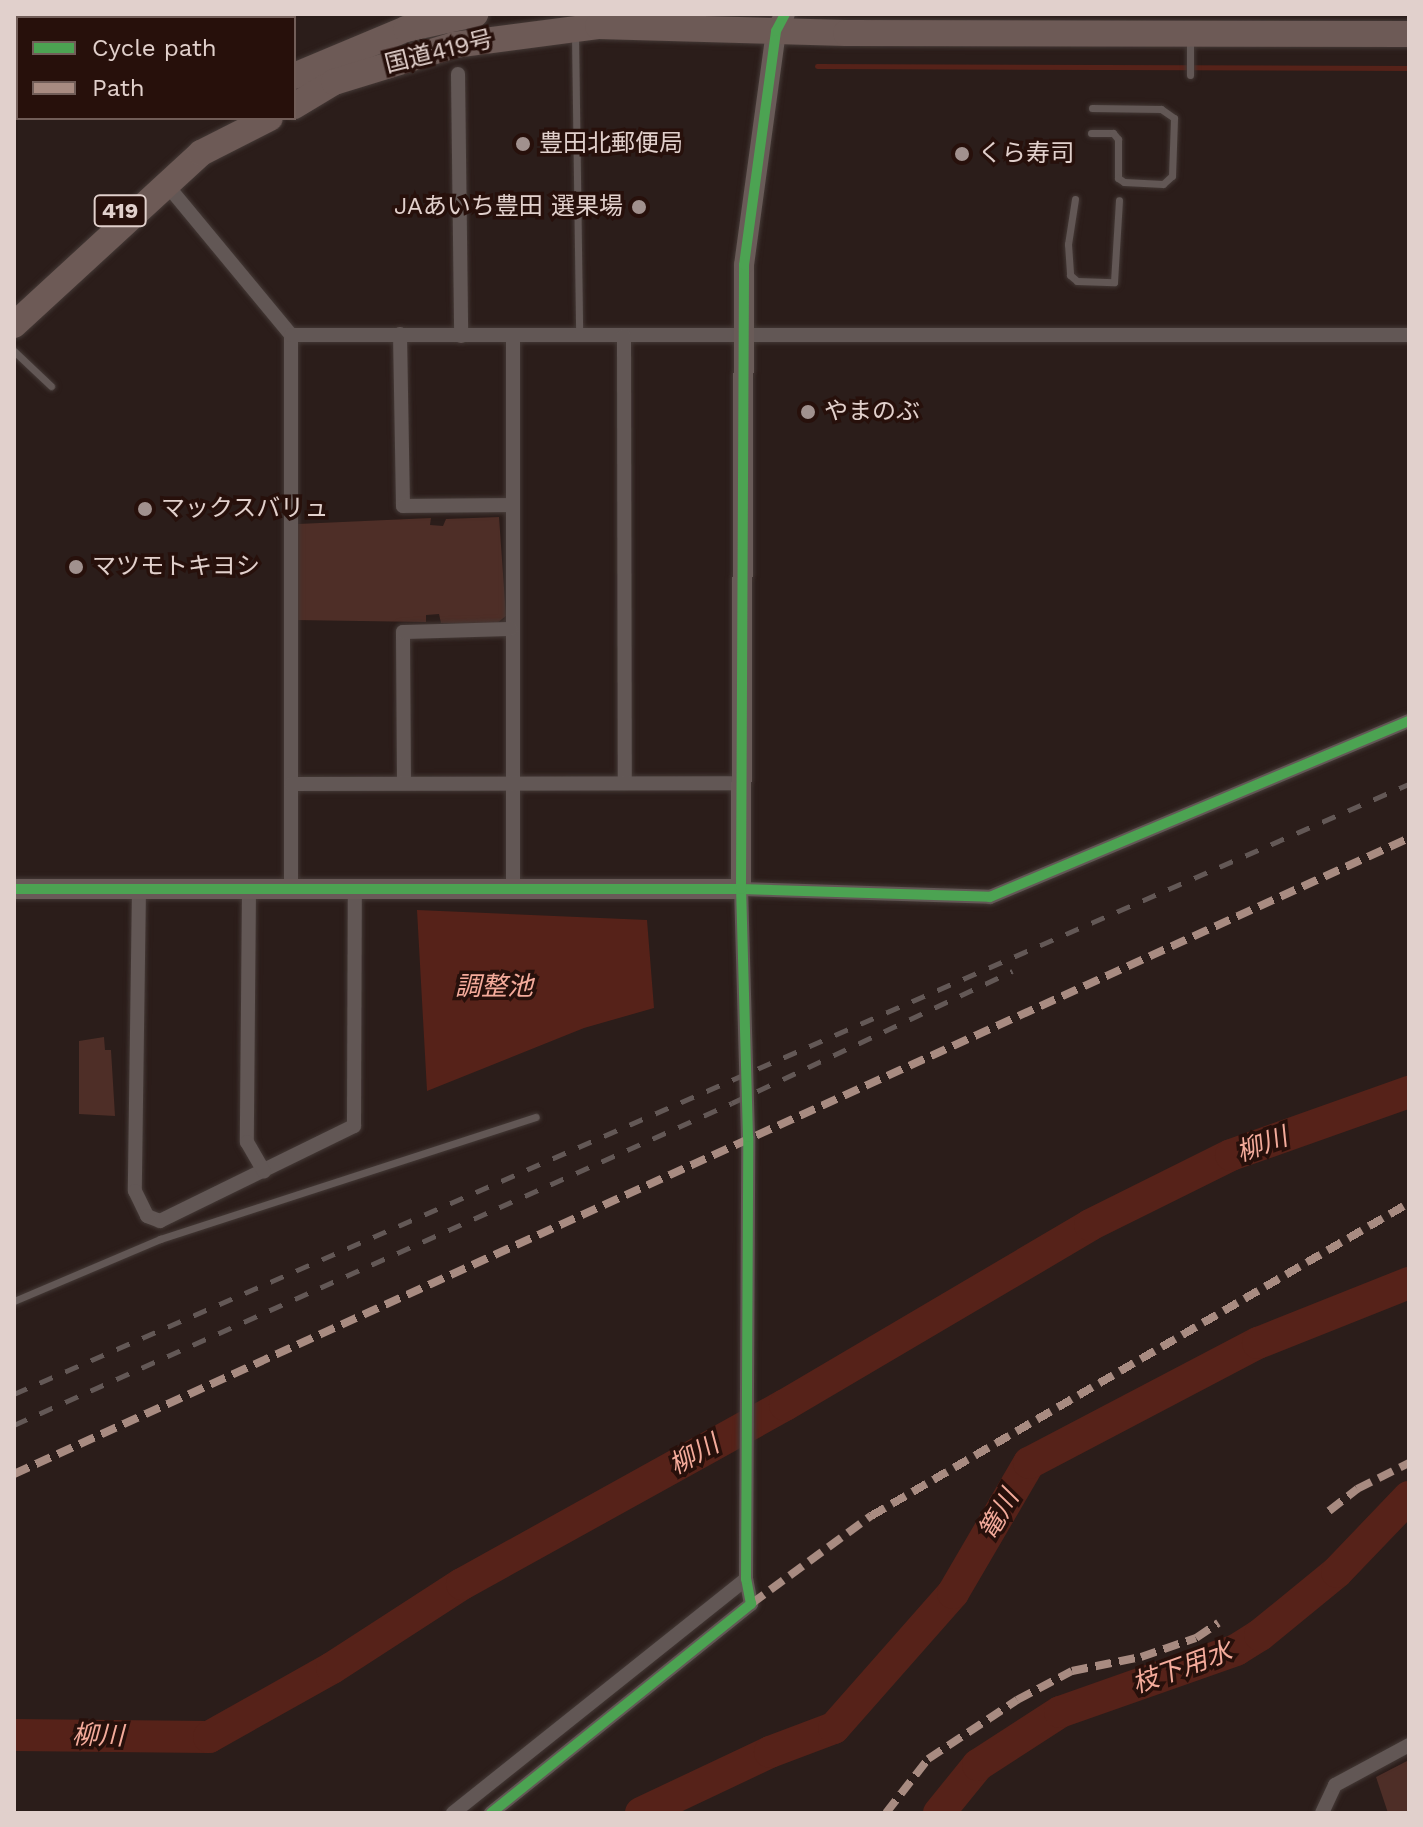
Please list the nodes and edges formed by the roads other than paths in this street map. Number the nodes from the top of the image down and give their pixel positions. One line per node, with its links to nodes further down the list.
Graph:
1 (475, 14): 6 (highway, 国道419号)
2 (776, 20): 3 (highway, 国道419号); 4 (highway, 国道419号); 19 (street)
3 (577, 28): 9 (highway, 国道419号); 25 (lane)
4 (1190, 33): 5 (highway, 国道419号); 8 (lane)
5 (1409, 34)
6 (296, 72)
7 (458, 74): 23 (street)
8 (1190, 75)
9 (296, 105)
10 (1092, 108): 13 (lane)
11 (229, 120): 17 (highway, 419)
12 (266, 120): 14 (highway, 419)
13 (1091, 133)
14 (167, 185): 18 (highway, 419); 21 (street)
15 (1075, 199): 16 (lane)
16 (1119, 200)
17 (14, 310)
18 (14, 325)
19 (744, 333): 22 (street); 26 (street); 35 (street)
20 (400, 334): 21 (street); 23 (street); 29 (street)
21 (291, 335): 36 (street)
22 (1409, 335)
23 (461, 336): 24 (street)
24 (513, 336): 25 (street); 29 (street)
25 (579, 336): 26 (street)
26 (624, 336): 33 (street)
27 (14, 351): 28 (lane)
28 (51, 386)
29 (511, 505): 30 (street)
30 (511, 629): 32 (street); 34 (street)
31 (1409, 721): 43 (street)
32 (404, 781): 34 (street); 36 (street)
33 (625, 782): 34 (street); 35 (street)
34 (513, 783): 42 (street)
35 (744, 783): 43 (street)
36 (291, 784): 40 (street)
37 (139, 888): 38 (street); 39 (street); 45 (street)
38 (14, 889)
39 (249, 889): 40 (street); 45 (street)
40 (291, 889): 41 (street)
41 (355, 889): 42 (street); 45 (street)
42 (513, 889): 43 (street)
43 (741, 889): 47 (street)
44 (536, 1117): 46 (lane)
45 (264, 1172)
46 (14, 1301)
47 (746, 1579): 49 (street); 50 (street)
48 (1409, 1745): 51 (street)
49 (453, 1813)
50 (491, 1813)
51 (1322, 1813)

